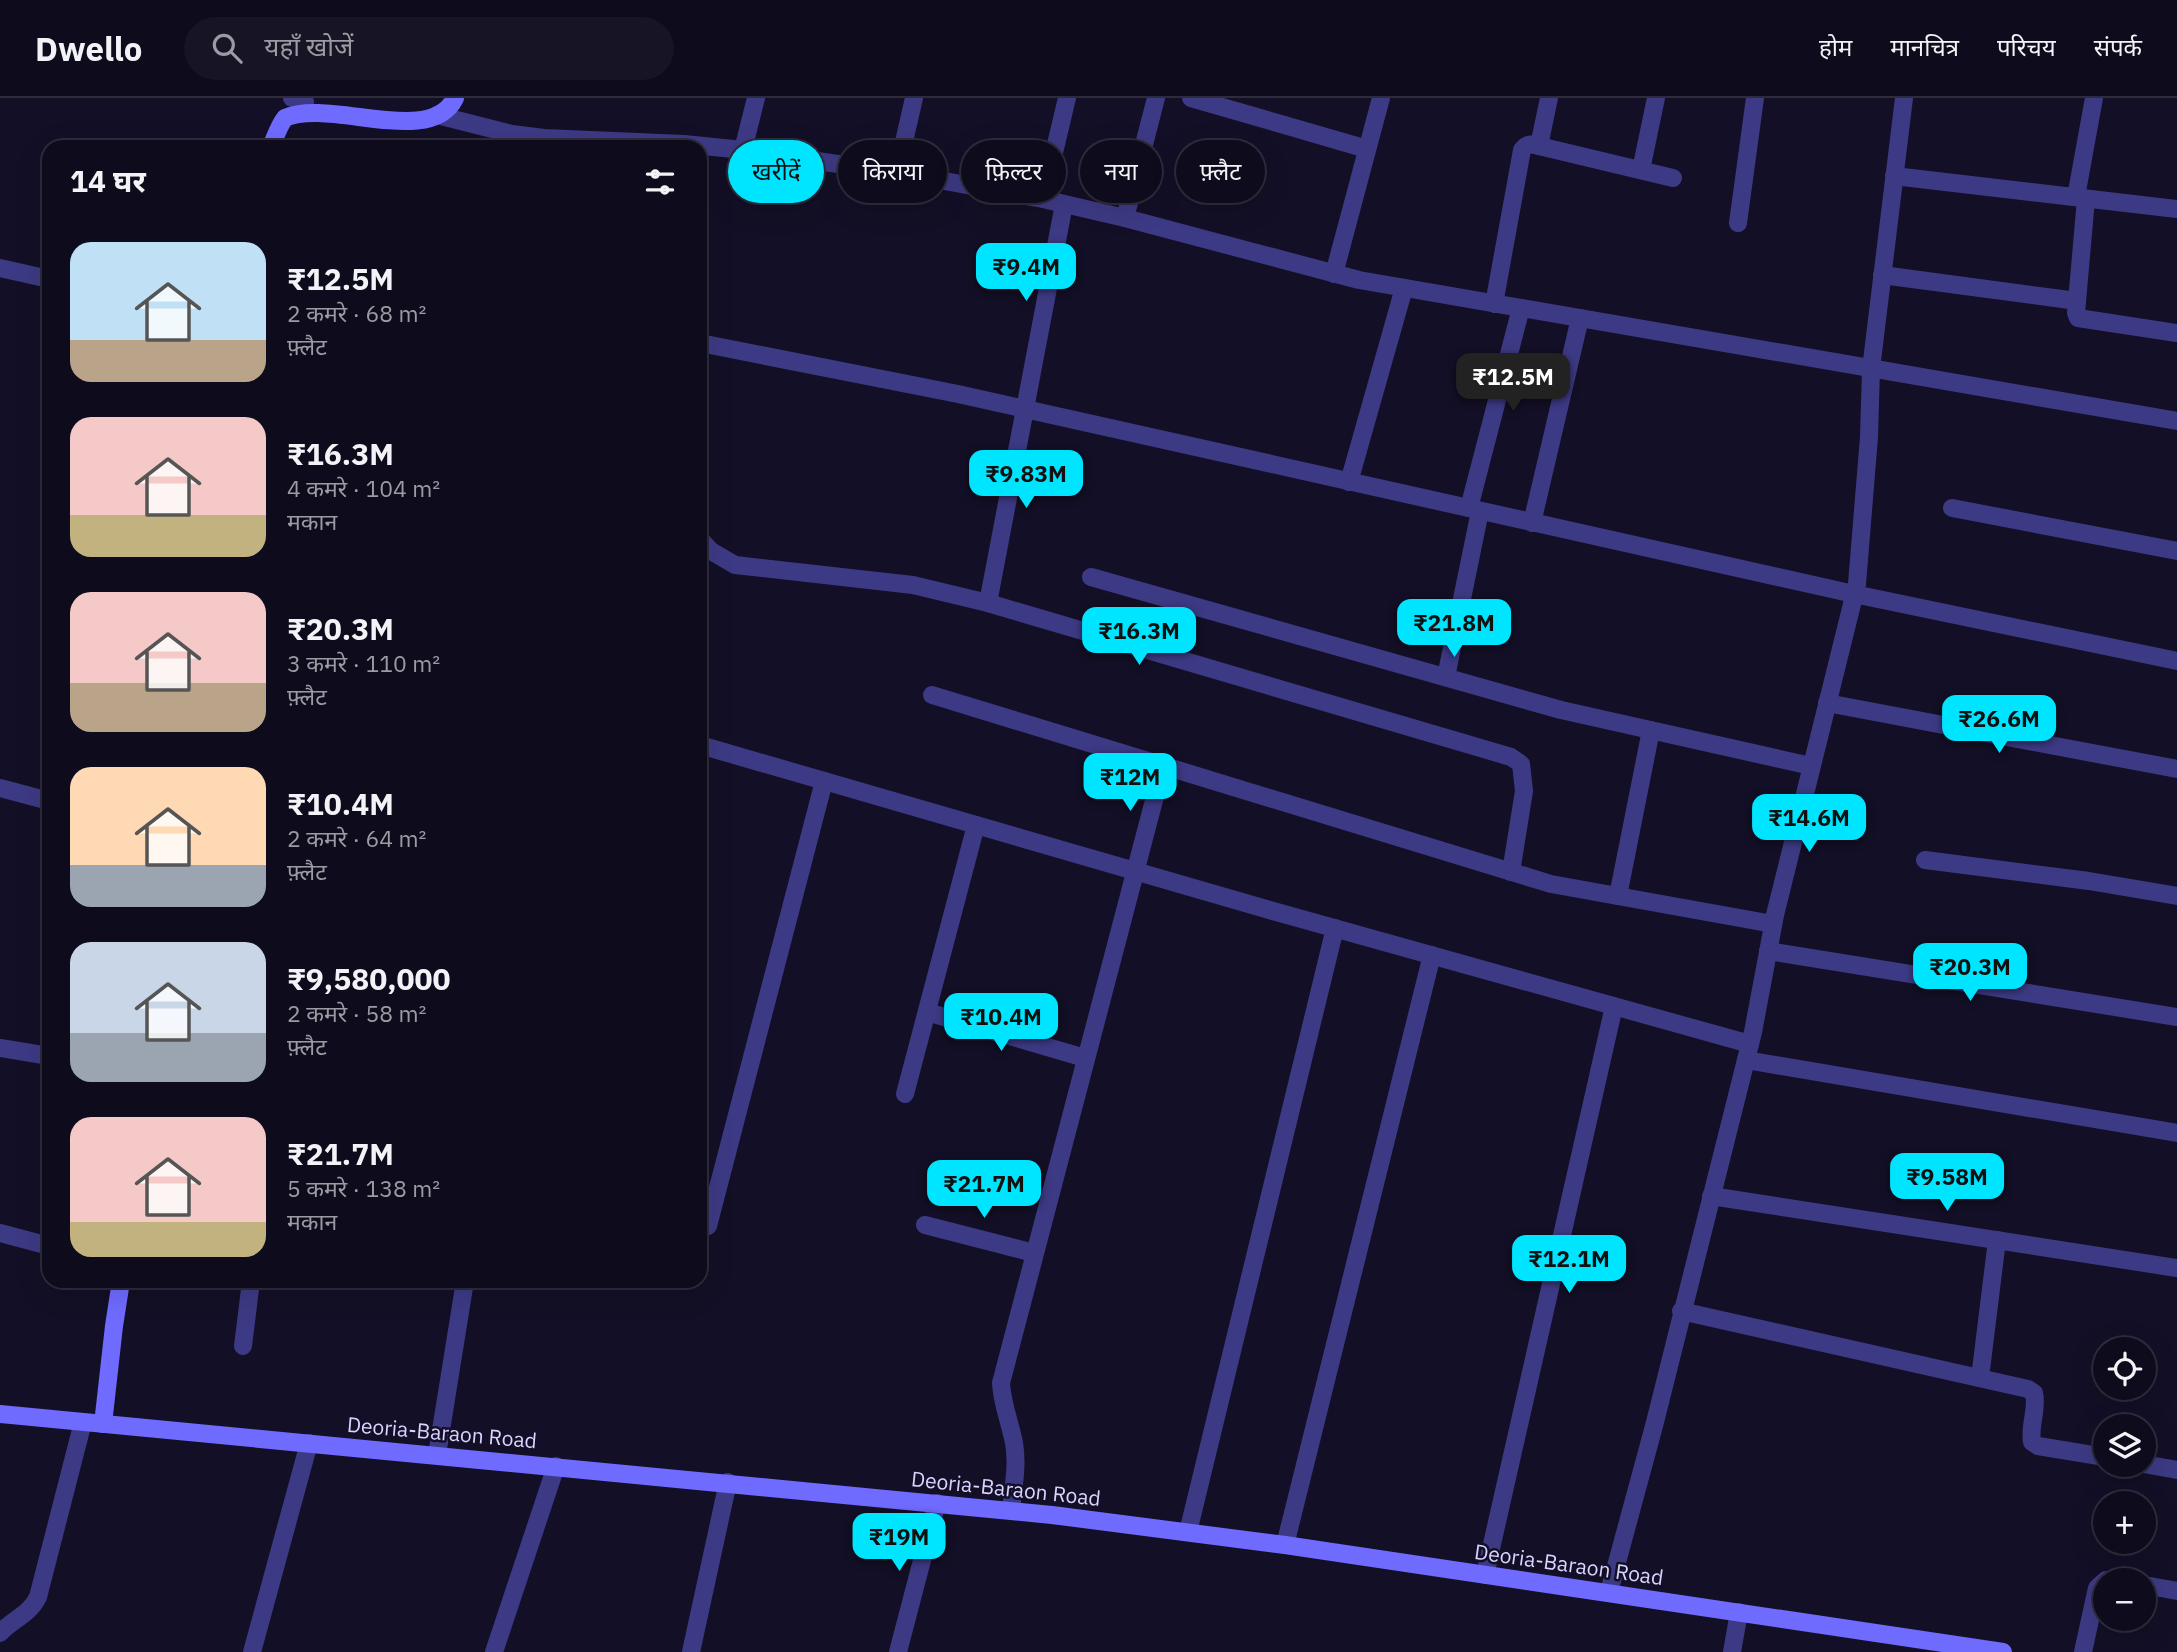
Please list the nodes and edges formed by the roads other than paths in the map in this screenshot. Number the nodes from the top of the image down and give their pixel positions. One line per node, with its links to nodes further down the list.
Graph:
1 (455, 98): 15 (street)
2 (756, 98): 18 (street)
3 (914, 98): 19 (street)
4 (1067, 98): 20 (street)
5 (1156, 98): 32 (street)
6 (1191, 98): 14 (street)
7 (1381, 98): 24 (street)
8 (1549, 98): 22 (street)
9 (1656, 98): 25 (street)
10 (1755, 98): 33 (street)
11 (1904, 98): 26 (street)
12 (2094, 98): 28 (street)
13 (299, 100): 15 (street); 16 (street)
14 (1252, 106): 24 (street)
15 (437, 114): 17 (street)
16 (274, 140)
17 (591, 140)
18 (746, 140)
19 (904, 140)
20 (1057, 140)
21 (707, 146): 23 (street)
22 (1539, 146): 25 (street); 40 (street)
23 (728, 148)
24 (1367, 149): 35 (street)
25 (1641, 170): 27 (street)
26 (1894, 176): 28 (street); 36 (street)
27 (1673, 178)
28 (2081, 198): 31 (street); 39 (street)
29 (1060, 203): 30 (street)
30 (1064, 204): 32 (street); 46 (street)
31 (2177, 209)
32 (1125, 218): 35 (street)
33 (1738, 223)
34 (0, 268): 37 (street)
35 (1334, 274): 38 (street)
36 (1882, 275): 39 (street); 45 (street)
37 (42, 277)
38 (1404, 288): 40 (street); 48 (street)
39 (2077, 301): 43 (street)
40 (1494, 304): 41 (street)
41 (1521, 308): 42 (street); 50 (street)
42 (1580, 318): 45 (street); 51 (street)
43 (2177, 333)
44 (707, 344): 46 (street)
45 (1871, 369): 47 (street); 55 (street)
46 (1026, 410): 48 (street); 56 (street)
47 (2177, 421)
48 (1349, 482): 50 (street)
49 (1952, 508): 53 (street)
50 (1474, 510): 51 (street); 58 (street)
51 (1532, 523): 55 (street)
52 (707, 547): 56 (street)
53 (2177, 551)
54 (1091, 577): 58 (street)
55 (1854, 594): 57 (street); 60 (street)
56 (988, 603): 72 (street)
57 (2177, 660)
58 (1446, 677): 61 (street)
59 (932, 695): 63 (street)
60 (1828, 703): 64 (street); 65 (street)
61 (1651, 730): 64 (street); 73 (street)
62 (707, 747): 66 (street)
63 (1163, 765): 71 (street); 72 (street)
64 (1811, 766): 75 (street)
65 (2177, 769)
66 (824, 781): 69 (street); 89 (street)
67 (0, 788): 68 (street)
68 (42, 799)
69 (976, 825): 71 (street); 80 (street)
70 (1925, 860): 74 (street)
71 (1134, 871): 76 (street); 85 (street)
72 (1511, 872): 73 (street)
73 (1618, 896): 75 (street)
74 (2177, 896)
75 (1773, 924): 77 (street)
76 (1335, 928): 78 (street); 114 (street)
77 (1768, 951): 81 (street); 83 (street)
78 (1432, 955): 79 (street); 115 (street)
79 (1614, 1006): 83 (street); 116 (street)
80 (927, 1012): 85 (street); 86 (street)
81 (2177, 1017)
82 (0, 1048): 84 (street)
83 (1748, 1052): 87 (street); 88 (street)
84 (42, 1055)
85 (1085, 1058): 94 (street)
86 (905, 1094)
87 (2177, 1133)
88 (1710, 1196): 92 (street); 99 (street)
89 (708, 1226)
90 (925, 1226): 94 (street)
91 (0, 1233): 93 (street)
92 (1997, 1240): 95 (street); 101 (street)
93 (42, 1244)
94 (1034, 1252): 113 (street)
95 (2177, 1268)
96 (120, 1288): 104 (street)
97 (250, 1288): 100 (street)
98 (464, 1288): 106 (street)
99 (1681, 1311): 101 (street); 119 (street)
100 (243, 1346)
101 (1980, 1378): 107 (street)
102 (0, 1414): 103 (street, Deoria-Baraon Road)
103 (83, 1422): 104 (street, Deoria-Baraon Road); 122 (street)
104 (103, 1424): 105 (street, Deoria-Baraon Road)
105 (309, 1443): 106 (street, Deoria-Baraon Road); 123 (street)
106 (438, 1455): 108 (street, Deoria-Baraon Road)
107 (2093, 1455)
108 (556, 1466): 111 (street, Deoria-Baraon Road); 124 (street)
109 (2156, 1466): 110 (street)
110 (2177, 1470)
111 (727, 1482): 112 (street, Deoria-Baraon Road); 125 (street)
112 (937, 1503): 113 (street, Deoria-Baraon Road); 126 (street)
113 (1011, 1511): 114 (street, Deoria-Baraon Road)
114 (1188, 1532): 115 (street, Deoria-Baraon Road)
115 (1285, 1545): 116 (street, Deoria-Baraon Road)
116 (1485, 1575): 119 (street, Deoria-Baraon Road)
117 (2156, 1587): 118 (street)
118 (2177, 1591)
119 (1609, 1592): 121 (street, Deoria-Baraon Road)
120 (2093, 1606): 129 (street)
121 (1739, 1612): 127 (street); 128 (street, Deoria-Baraon Road)
122 (0, 1633)
123 (252, 1652)
124 (494, 1652)
125 (691, 1652)
126 (898, 1652)
127 (1732, 1652)
128 (2003, 1652)
129 (2083, 1652)

